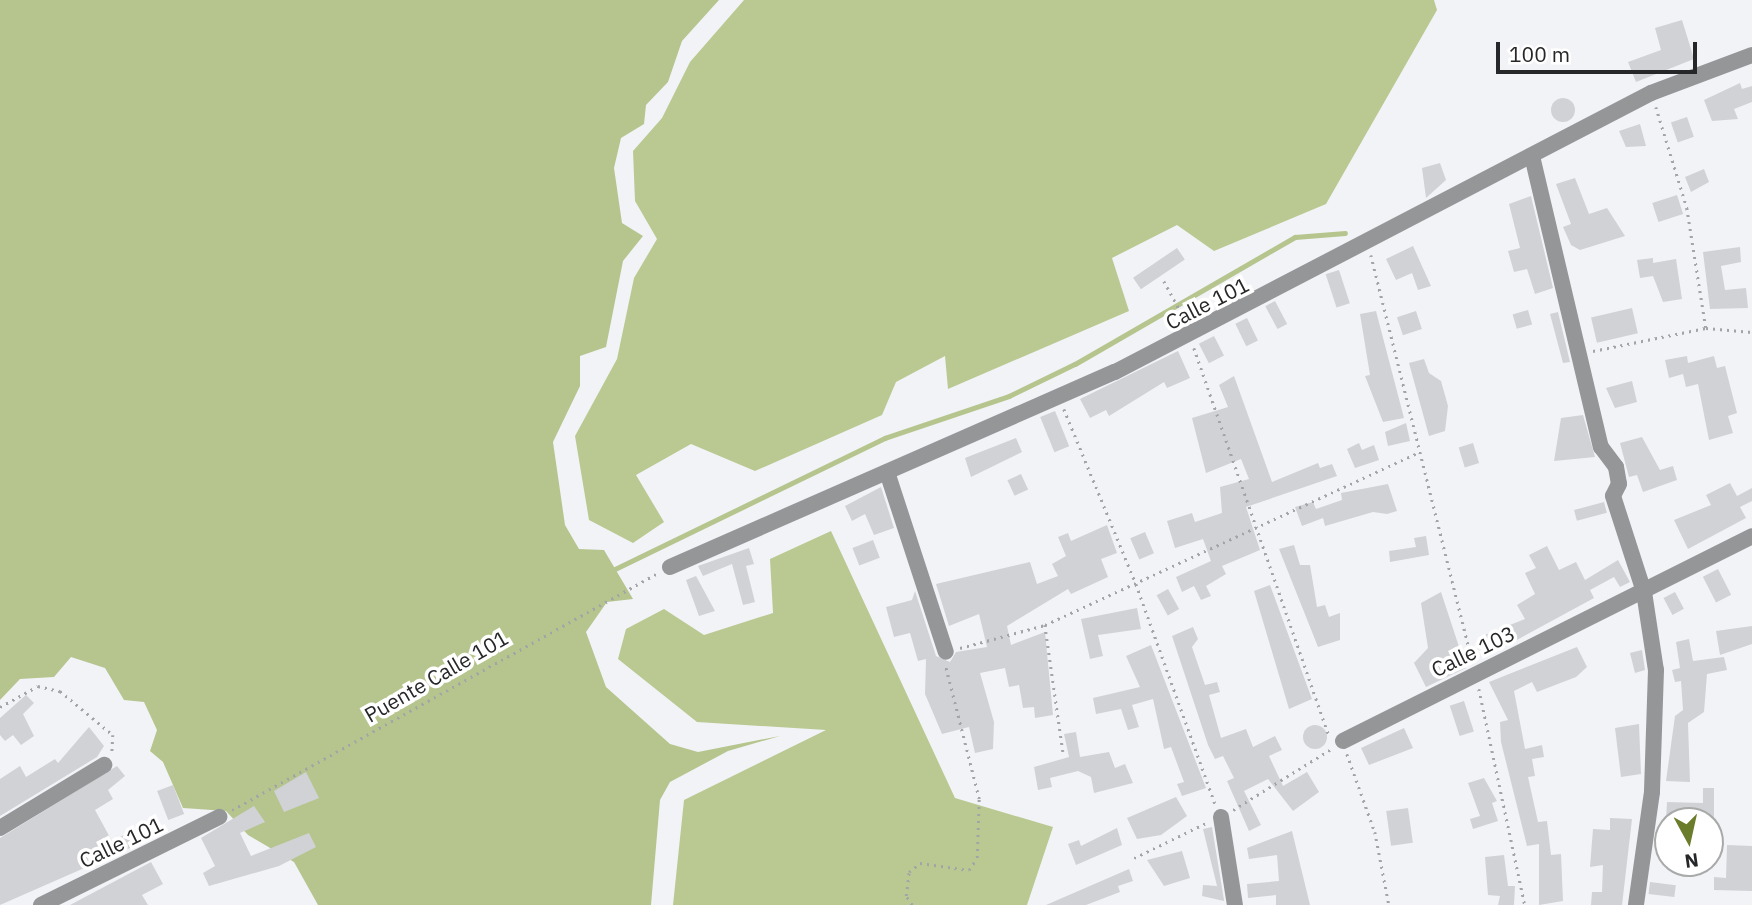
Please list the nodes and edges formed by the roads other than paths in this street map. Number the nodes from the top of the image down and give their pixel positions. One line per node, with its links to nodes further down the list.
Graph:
1 (1752, 55): 2 (street, Calle 101)
2 (1532, 156): 3 (street, Calle 101); 6 (street)
3 (887, 472): 5 (street, Calle 101); 7 (street)
4 (1752, 536): 6 (street, Calle 103)
5 (670, 567)
6 (1644, 592): 8 (street, Calle 103); 15 (street)
7 (946, 652)
8 (1338, 744)
9 (104, 765): 12 (street)
10 (219, 817): 13 (street, Calle 101)
11 (1221, 817): 14 (street)
12 (0, 828)
13 (41, 905)
14 (1235, 905)
15 (1636, 905)

